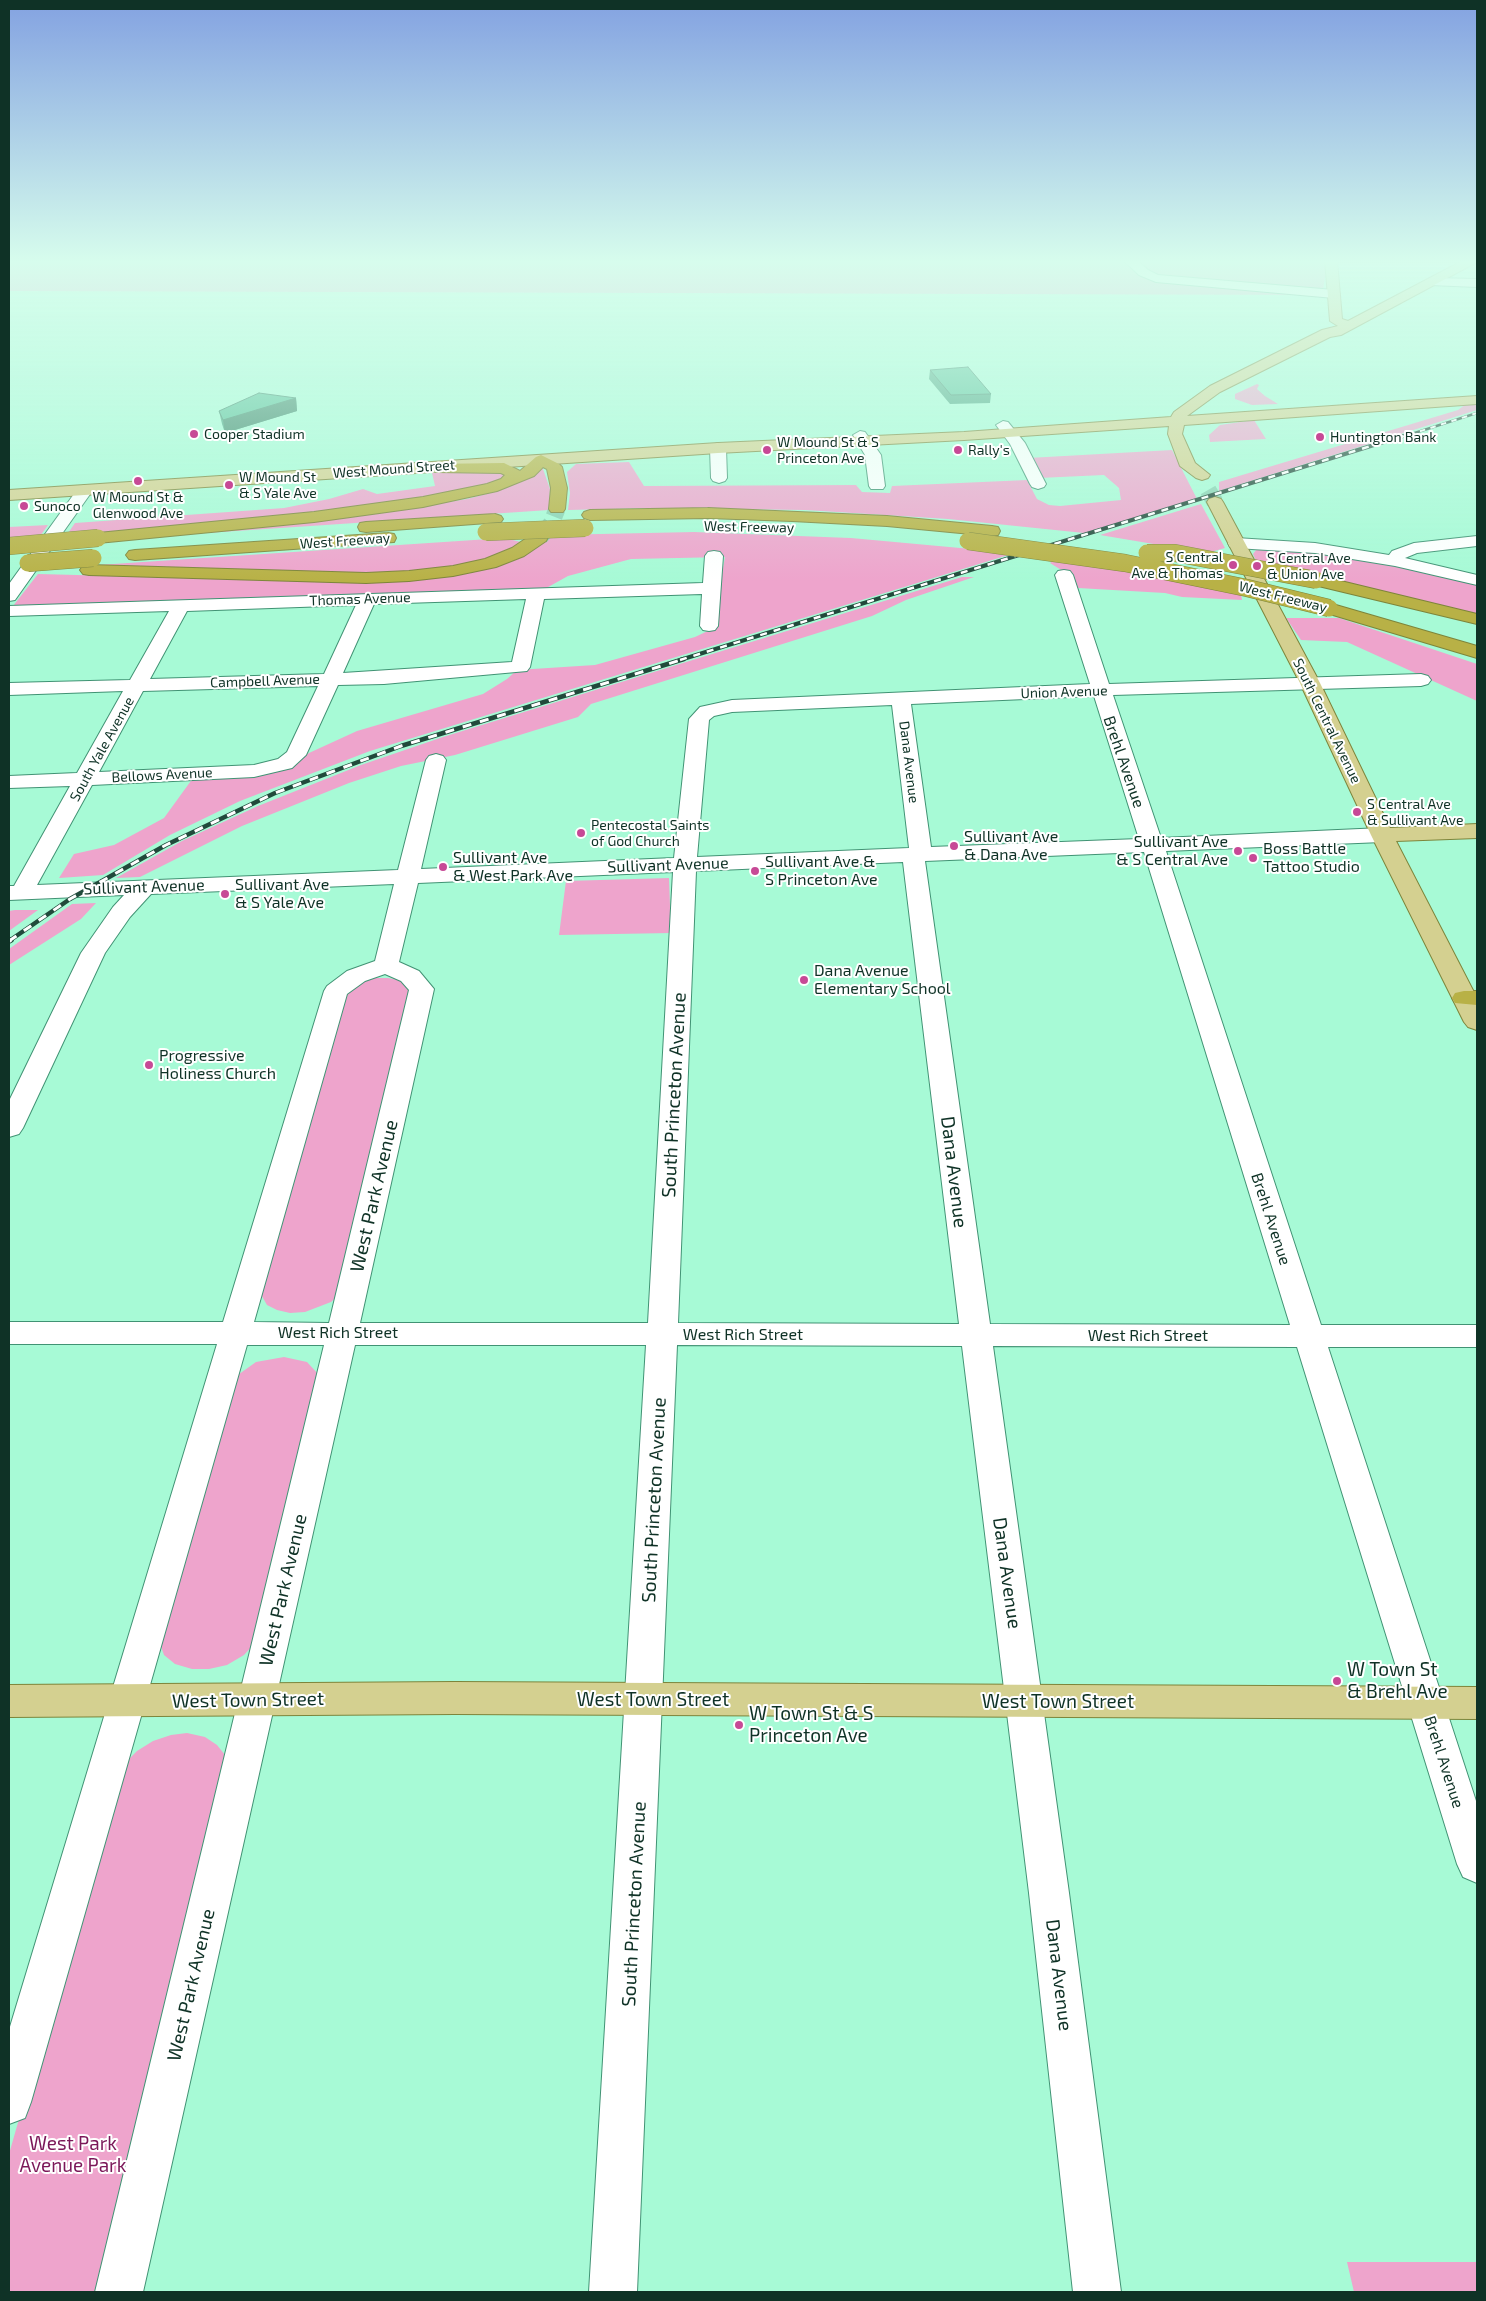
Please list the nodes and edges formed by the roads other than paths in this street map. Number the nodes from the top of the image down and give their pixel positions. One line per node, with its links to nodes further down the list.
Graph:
1 (1258, 367): 7 (main road)
2 (1282, 367): 3 (main road)
3 (1231, 397): 5 (main road); 6 (main road)
4 (1477, 398): 5 (main road, West Mound Street); 6 (main road, West Mound Street)
5 (1266, 408): 6 (main road, West Mound Street)
6 (1202, 416): 7 (main road, West Mound Street); 17 (main road, South Central Avenue)
7 (1178, 418): 8 (main road, West Mound Street); 17 (main road, South Central Avenue)
8 (1006, 429): 9 (main road, West Mound Street); 15 (street)
9 (862, 438): 10 (main road, West Mound Street); 16 (street)
10 (718, 448): 11 (main road, West Mound Street); 13 (street)
11 (540, 460): 12 (main road, West Mound Street); 14 (highway); 20 (highway)
12 (437, 467): 14 (highway); 18 (main road, West Mound Street)
13 (720, 478)
14 (506, 482): 27 (highway)
15 (1038, 484)
16 (877, 486)
17 (1208, 489): 24 (main road, South Central Avenue)
18 (85, 490): 19 (main road, West Mound Street); 37 (street)
19 (9, 495)
20 (557, 509)
21 (587, 521): 27 (highway, West Freeway, bridge); 34 (highway, West Freeway, bridge); 44 (highway, West Freeway, bridge)
22 (540, 537): 27 (highway)
23 (1477, 541): 29 (street)
24 (1236, 543): 29 (street); 47 (main road, South Central Avenue)
25 (9, 546): 27 (highway, bridge)
26 (9, 551): 27 (highway, West Freeway)
27 (94, 553): 30 (highway, West Freeway, bridge); 31 (highway)
28 (714, 556): 35 (street)
29 (1396, 562): 33 (street)
30 (9, 564)
31 (9, 571)
32 (1064, 574): 50 (street, Brehl Avenue)
33 (1477, 580)
34 (1318, 585): 41 (highway); 43 (highway, West Freeway)
35 (712, 588): 36 (street, Thomas Avenue); 42 (street)
36 (536, 593): 38 (street, Thomas Avenue); 45 (street, Campbell Avenue)
37 (9, 596)
38 (368, 599): 39 (street, Thomas Avenue); 45 (street)
39 (181, 605): 40 (street, Thomas Avenue); 48 (street, South Yale Avenue)
40 (9, 611)
41 (1477, 619)
42 (709, 626)
43 (1477, 636)
44 (1477, 652)
45 (332, 680): 48 (street, Campbell Avenue); 54 (street, Bellows Avenue)
46 (1421, 680): 47 (street, Union Avenue)
47 (1310, 683): 50 (street, Union Avenue); 57 (main road, South Central Avenue)
48 (137, 685): 49 (street, Campbell Avenue); 54 (street, South Yale Avenue)
49 (9, 690)
50 (1100, 690): 51 (street, Union Avenue); 58 (street, Brehl Avenue)
51 (901, 699): 52 (street, Union Avenue); 59 (street, Dana Avenue)
52 (707, 711): 60 (street, South Princeton Avenue)
53 (436, 760): 61 (street)
54 (85, 779): 55 (street, Bellows Avenue); 63 (street, South Yale Avenue)
55 (9, 782)
56 (1477, 831): 57 (main road, Sullivant Avenue)
57 (1382, 835): 58 (street, Sullivant Avenue); 65 (main road, South Central Avenue)
58 (1152, 845): 59 (street, Sullivant Avenue); 73 (street, Brehl Avenue)
59 (917, 855): 60 (street, Sullivant Avenue); 72 (street, Dana Avenue)
60 (685, 865): 61 (street, Sullivant Avenue); 71 (street, South Princeton Avenue)
61 (408, 876): 62 (street, Sullivant Avenue); 64 (street)
62 (144, 888): 63 (street, Sullivant Avenue); 67 (street)
63 (15, 893)
64 (386, 965): 68 (street); 70 (street, West Park Avenue)
65 (1471, 998): 66 (main road, South Central Avenue)
66 (1477, 1022)
67 (9, 1128)
68 (237, 1332): 69 (street, West Rich Street); 70 (street, West Rich Street); 78 (street)
69 (9, 1333)
70 (342, 1334): 71 (street, West Rich Street); 75 (street, West Park Avenue)
71 (662, 1334): 72 (street, West Rich Street); 76 (street, South Princeton Avenue)
72 (975, 1336): 73 (street, West Rich Street); 79 (street, Dana Avenue)
73 (1308, 1336): 74 (street, West Rich Street); 80 (street, Brehl Avenue)
74 (1477, 1336)
75 (258, 1699): 76 (main road, West Town Street); 78 (main road, West Town Street); 84 (street, West Park Avenue)
76 (645, 1700): 79 (main road, West Town Street); 85 (street, South Princeton Avenue)
77 (9, 1701): 78 (main road, West Town Street)
78 (127, 1701): 83 (street)
79 (1024, 1702): 80 (main road, West Town Street); 86 (street, Dana Avenue)
80 (1424, 1703): 81 (main road, West Town Street); 82 (street, Brehl Avenue)
81 (1477, 1703)
82 (1477, 1864)
83 (9, 2102)
84 (119, 2292)
85 (613, 2292)
86 (1098, 2292)

